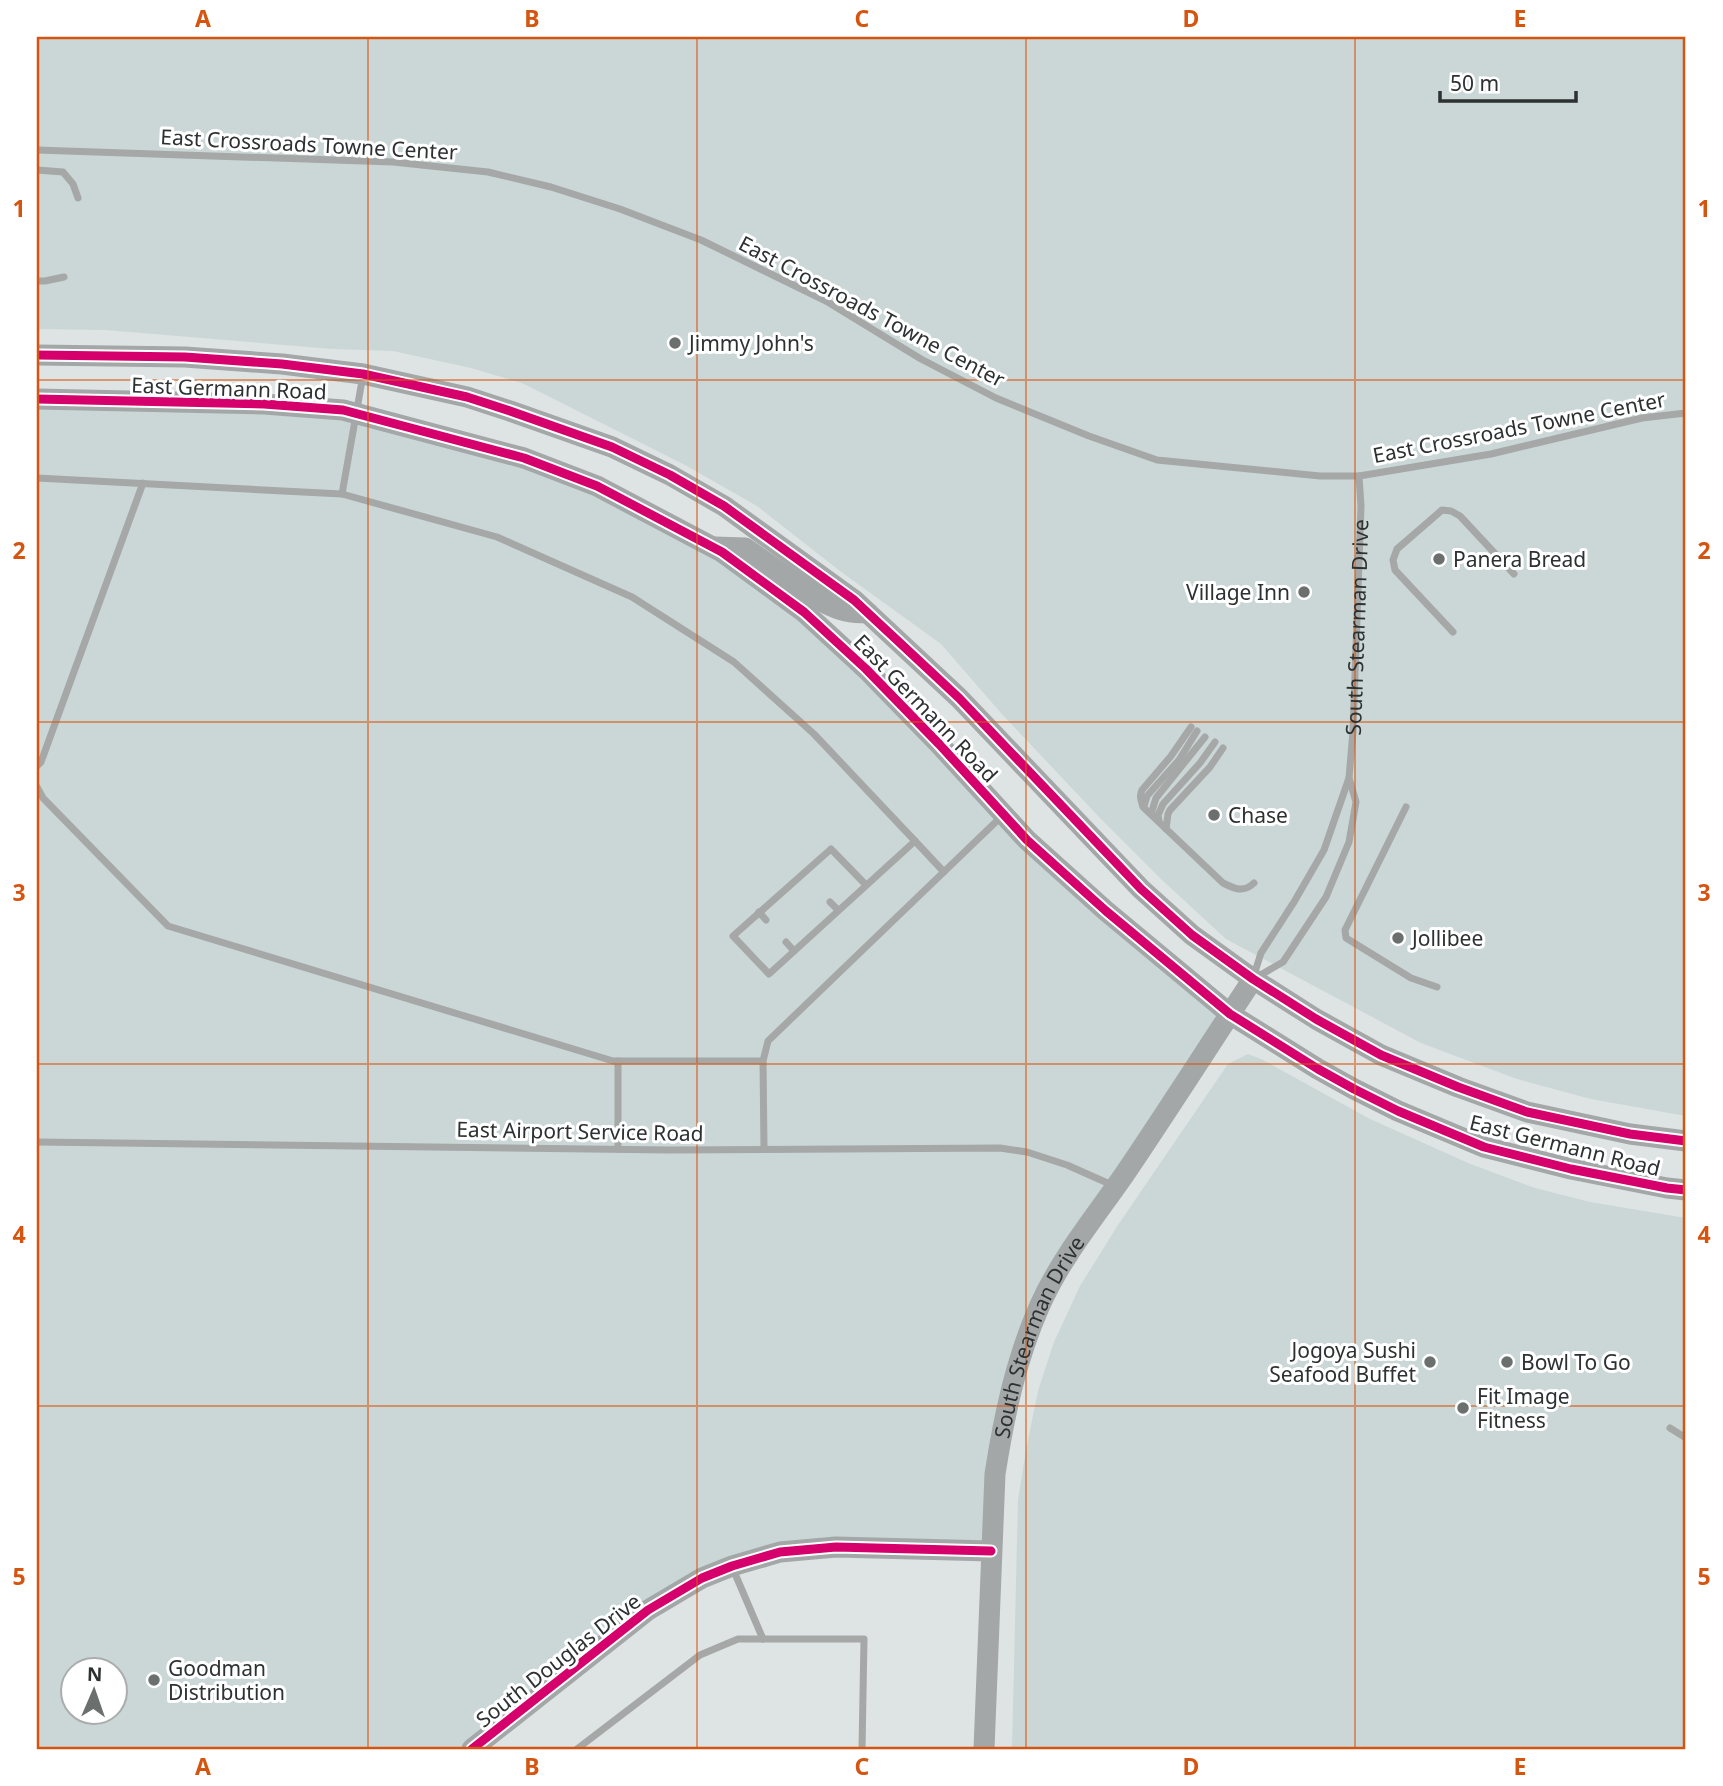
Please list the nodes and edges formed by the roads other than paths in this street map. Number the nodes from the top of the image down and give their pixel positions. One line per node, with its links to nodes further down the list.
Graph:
1 (37, 150): 11 (lane, East Crossroads Towne Center)
2 (37, 170): 3 (lane)
3 (78, 198)
4 (64, 277): 5 (lane)
5 (37, 281)
6 (37, 355): 7 (main road, East Germann Road)
7 (363, 374): 10 (lane); 17 (main road, East Germann Road)
8 (37, 399): 10 (main road, East Germann Road)
9 (1686, 413): 11 (lane, East Crossroads Towne Center)
10 (357, 414): 14 (lane); 15 (main road, East Germann Road)
11 (1359, 476): 24 (lane, South Stearman Drive)
12 (37, 478): 13 (lane)
13 (144, 483): 14 (lane); 23 (lane)
14 (342, 494): 31 (lane)
15 (712, 547): 17 (main road); 27 (main road, East Germann Road)
16 (1514, 574): 18 (lane)
17 (868, 613): 45 (main road, East Germann Road)
18 (1453, 632)
19 (1194, 729): 28 (lane)
20 (1205, 737): 28 (lane)
21 (1215, 742): 29 (lane)
22 (1223, 748): 30 (lane)
23 (37, 766)
24 (1349, 778): 45 (lane, South Stearman Drive); 45 (lane, South Stearman Drive)
25 (37, 787): 49 (lane)
26 (1406, 807): 46 (lane)
27 (1003, 814): 32 (lane); 47 (main road, East Germann Road)
28 (1151, 814): 29 (lane)
29 (1159, 821): 30 (lane)
30 (1166, 829): 33 (lane)
31 (915, 841): 32 (lane); 34 (lane)
32 (944, 872): 48 (lane)
33 (1254, 883)
34 (866, 885): 35 (lane); 38 (lane)
35 (780, 894): 36 (lane); 39 (lane)
36 (787, 901)
37 (830, 902): 38 (lane)
38 (838, 910): 42 (lane)
39 (759, 912): 40 (lane); 44 (lane)
40 (766, 920)
41 (807, 923): 42 (lane)
42 (816, 931): 44 (lane)
43 (786, 942): 44 (lane)
44 (794, 951)
45 (1253, 979): 47 (main road, South Stearman Drive); 50 (main road, East Germann Road)
46 (1437, 987)
47 (1230, 1014): 54 (main road, South Stearman Drive); 55 (main road, East Germann Road)
48 (763, 1060): 49 (lane); 53 (lane)
49 (618, 1061): 52 (lane)
50 (1686, 1141)
51 (37, 1142): 52 (lane, East Airport Service Road)
52 (618, 1149): 53 (lane, East Airport Service Road)
53 (764, 1149): 54 (lane, East Airport Service Road)
54 (1116, 1187): 58 (main road, South Stearman Drive)
55 (1686, 1190)
56 (1670, 1428): 57 (lane)
57 (1686, 1438)
58 (991, 1551): 59 (main road, South Douglas Drive); 64 (main road, South Stearman Drive)
59 (732, 1566): 60 (lane); 61 (main road, South Douglas Drive)
60 (762, 1639): 62 (lane); 63 (lane)
61 (472, 1749)
62 (577, 1749)
63 (862, 1749)
64 (984, 1749)

